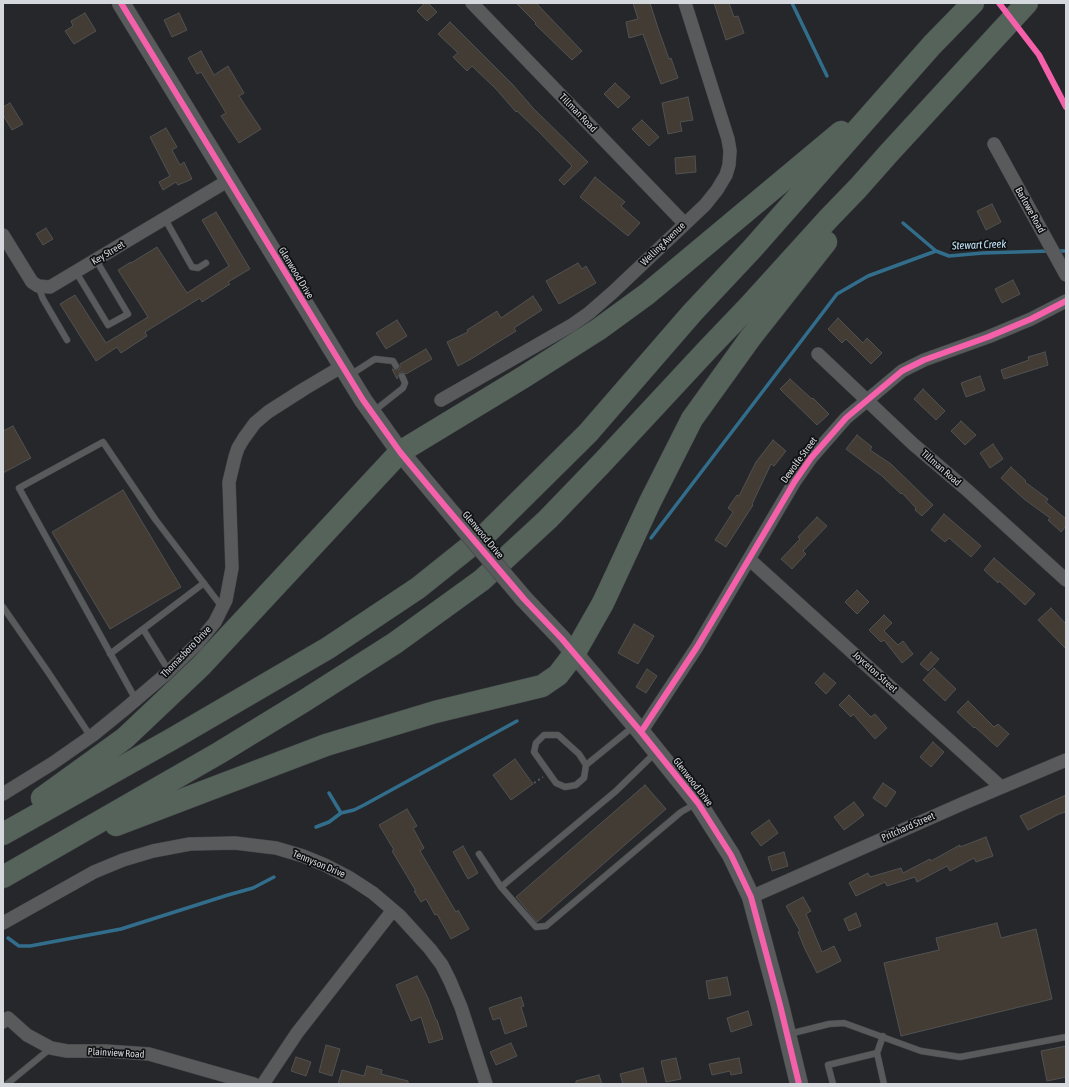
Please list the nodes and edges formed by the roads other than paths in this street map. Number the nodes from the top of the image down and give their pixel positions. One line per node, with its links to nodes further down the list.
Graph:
1 (121, 3): 9 (street, Glenwood Drive)
2 (472, 3): 11 (street, Tillman Road)
3 (685, 3): 11 (street, Welling Avenue)
4 (972, 3): 6 (highway)
5 (1027, 3): 8 (highway)
6 (898, 84): 27 (highway); 47 (highway)
7 (994, 144): 16 (street, Barlowe Road)
8 (889, 153): 35 (highway); 48 (highway)
9 (229, 180): 10 (street, Key Street); 22 (street, Glenwood Drive)
10 (165, 219): 13 (street, Key Street); 14 (lane)
11 (684, 224): 24 (street, Welling Avenue)
12 (3, 235): 17 (street)
13 (96, 260): 15 (street, Key Street); 15 (lane)
14 (206, 263)
15 (76, 272): 17 (street, Key Street)
16 (1066, 275)
17 (38, 286): 19 (lane)
18 (1066, 301): 25 (street, Dewolfe Street)
19 (67, 340)
20 (818, 354): 25 (street, Tillman Road)
21 (396, 366): 22 (lane)
22 (344, 372): 26 (street, Glenwood Drive); 32 (street, Thomasboro Drive)
23 (402, 376): 26 (lane)
24 (441, 400)
25 (867, 400): 28 (street, Dewolfe Street); 29 (street, Tillman Road)
26 (371, 413): 27 (street, Glenwood Drive)
27 (400, 452): 35 (street, Glenwood Drive, bridge); 46 (highway)
28 (748, 558): 38 (street, Dewolfe Street); 43 (street, Joyceton Street)
29 (1066, 580)
30 (204, 583): 32 (lane); 33 (lane); 34 (lane)
31 (3, 607): 39 (lane)
32 (222, 607): 36 (street, Thomasboro Drive)
33 (143, 630): 34 (lane); 36 (lane)
34 (110, 654): 37 (lane)
35 (574, 654): 38 (street, Glenwood Drive); 48 (highway)
36 (169, 671): 37 (street, Thomasboro Drive)
37 (136, 700): 39 (street, Thomasboro Drive)
38 (638, 728): 40 (street, Glenwood Drive); 42 (lane)
39 (91, 737): 44 (street, Thomasboro Drive)
40 (656, 752): 45 (street, Glenwood Drive); 51 (lane)
41 (1066, 760): 43 (street, Pritchard Street)
42 (586, 765): 42 (lane)
43 (1001, 787): 52 (street, Pritchard Street)
44 (3, 794)
45 (698, 803): 51 (lane); 52 (street, Glenwood Drive)
46 (3, 827)
47 (3, 834)
48 (57, 846): 50 (highway)
49 (479, 854): 51 (lane)
50 (3, 877)
51 (501, 887)
52 (751, 897): 56 (street, Glenwood Drive)
53 (393, 910): 54 (street, Tennyson Drive); 63 (street); 64 (street, Tennyson Drive)
54 (3, 923)
55 (6, 1020): 59 (street, Plainview Road)
56 (787, 1034): 57 (lane); 65 (street, Glenwood Drive)
57 (883, 1036): 58 (lane); 60 (lane)
58 (1066, 1037)
59 (51, 1048): 61 (lane); 62 (street, Plainview Road)
60 (877, 1053): 66 (lane); 67 (lane)
61 (7, 1084)
62 (254, 1084)
63 (263, 1084)
64 (486, 1084)
65 (799, 1084)
66 (833, 1084)
67 (884, 1084)

